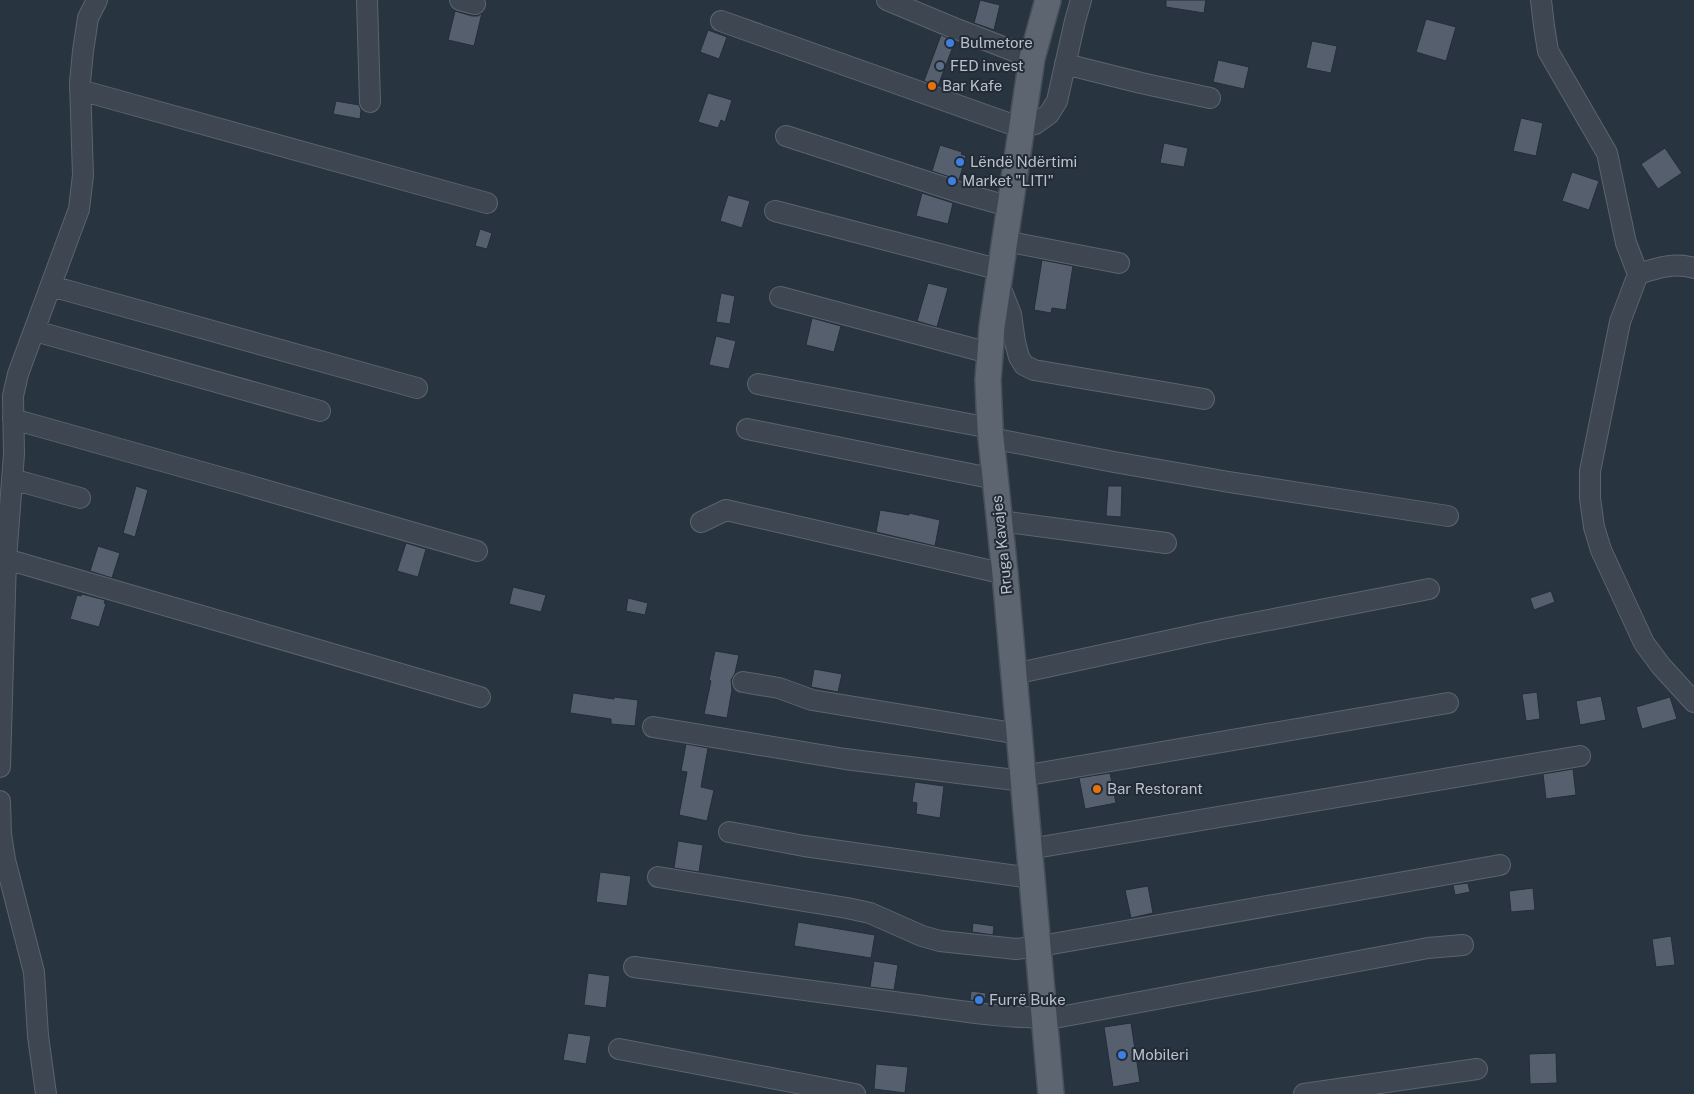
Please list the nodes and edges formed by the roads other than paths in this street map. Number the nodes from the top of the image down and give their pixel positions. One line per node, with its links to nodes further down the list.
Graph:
1 (97, 0): 10 (street)
2 (367, 0): 12 (street)
3 (887, 0): 8 (street)
4 (1048, 0): 8 (main road, Rruga Kavajes)
5 (1081, 0): 9 (street)
6 (1541, 0): 21 (street)
7 (721, 21): 13 (street)
8 (1032, 58): 13 (main road, Rruga Kavajes)
9 (1065, 64): 11 (street); 13 (street)
10 (80, 90): 15 (street); 23 (street)
11 (1210, 98)
12 (370, 102)
13 (1022, 128): 16 (main road, Rruga Kavajes)
14 (786, 136): 16 (street)
15 (487, 203)
16 (1011, 206): 18 (main road, Rruga Kavajes)
17 (775, 211): 22 (street)
18 (1005, 241): 19 (street); 22 (main road, Rruga Kavajes)
19 (1119, 263)
20 (1694, 268): 21 (street)
21 (1638, 274): 48 (street)
22 (1000, 277): 26 (main road, Rruga Kavajes); 29 (street)
23 (51, 286): 25 (street); 28 (street)
24 (780, 297): 26 (street)
25 (35, 331): 30 (street); 31 (street)
26 (989, 353): 33 (main road, Rruga Kavajes)
27 (758, 384): 33 (street)
28 (417, 388)
29 (1204, 399)
30 (320, 411)
31 (13, 419): 34 (street); 41 (street)
32 (747, 429): 35 (street)
33 (990, 433): 35 (main road, Rruga Kavajes); 37 (street)
34 (12, 479): 36 (street); 42 (street)
35 (995, 479): 38 (main road, Rruga Kavajes)
36 (80, 498)
37 (1448, 516)
38 (1000, 521): 40 (street); 43 (main road, Rruga Kavajes)
39 (700, 522): 43 (street)
40 (1166, 543)
41 (477, 551)
42 (6, 559): 47 (street); 53 (street)
43 (1005, 574): 45 (main road, Rruga Kavajes)
44 (1429, 590): 45 (street)
45 (1014, 674): 51 (main road, Rruga Kavajes)
46 (743, 682): 51 (street)
47 (480, 697)
48 (1694, 702)
49 (1448, 703): 54 (street)
50 (652, 727): 54 (street)
51 (1019, 734): 54 (main road, Rruga Kavajes)
52 (1580, 756): 57 (street)
53 (0, 767)
54 (1023, 779): 57 (main road, Rruga Kavajes)
55 (0, 800): 67 (street)
56 (728, 832): 60 (street)
57 (1029, 849): 60 (main road, Rruga Kavajes)
58 (1500, 865): 62 (street)
59 (658, 877): 62 (street)
60 (1031, 878): 62 (main road, Rruga Kavajes)
61 (1463, 945): 64 (street)
62 (1037, 947): 64 (main road, Rruga Kavajes)
63 (634, 967): 64 (street)
64 (1044, 1018): 69 (main road, Rruga Kavajes)
65 (619, 1049): 68 (street)
66 (1477, 1070): 70 (street)
67 (46, 1094)
68 (855, 1094)
69 (1052, 1094)
70 (1304, 1094)

